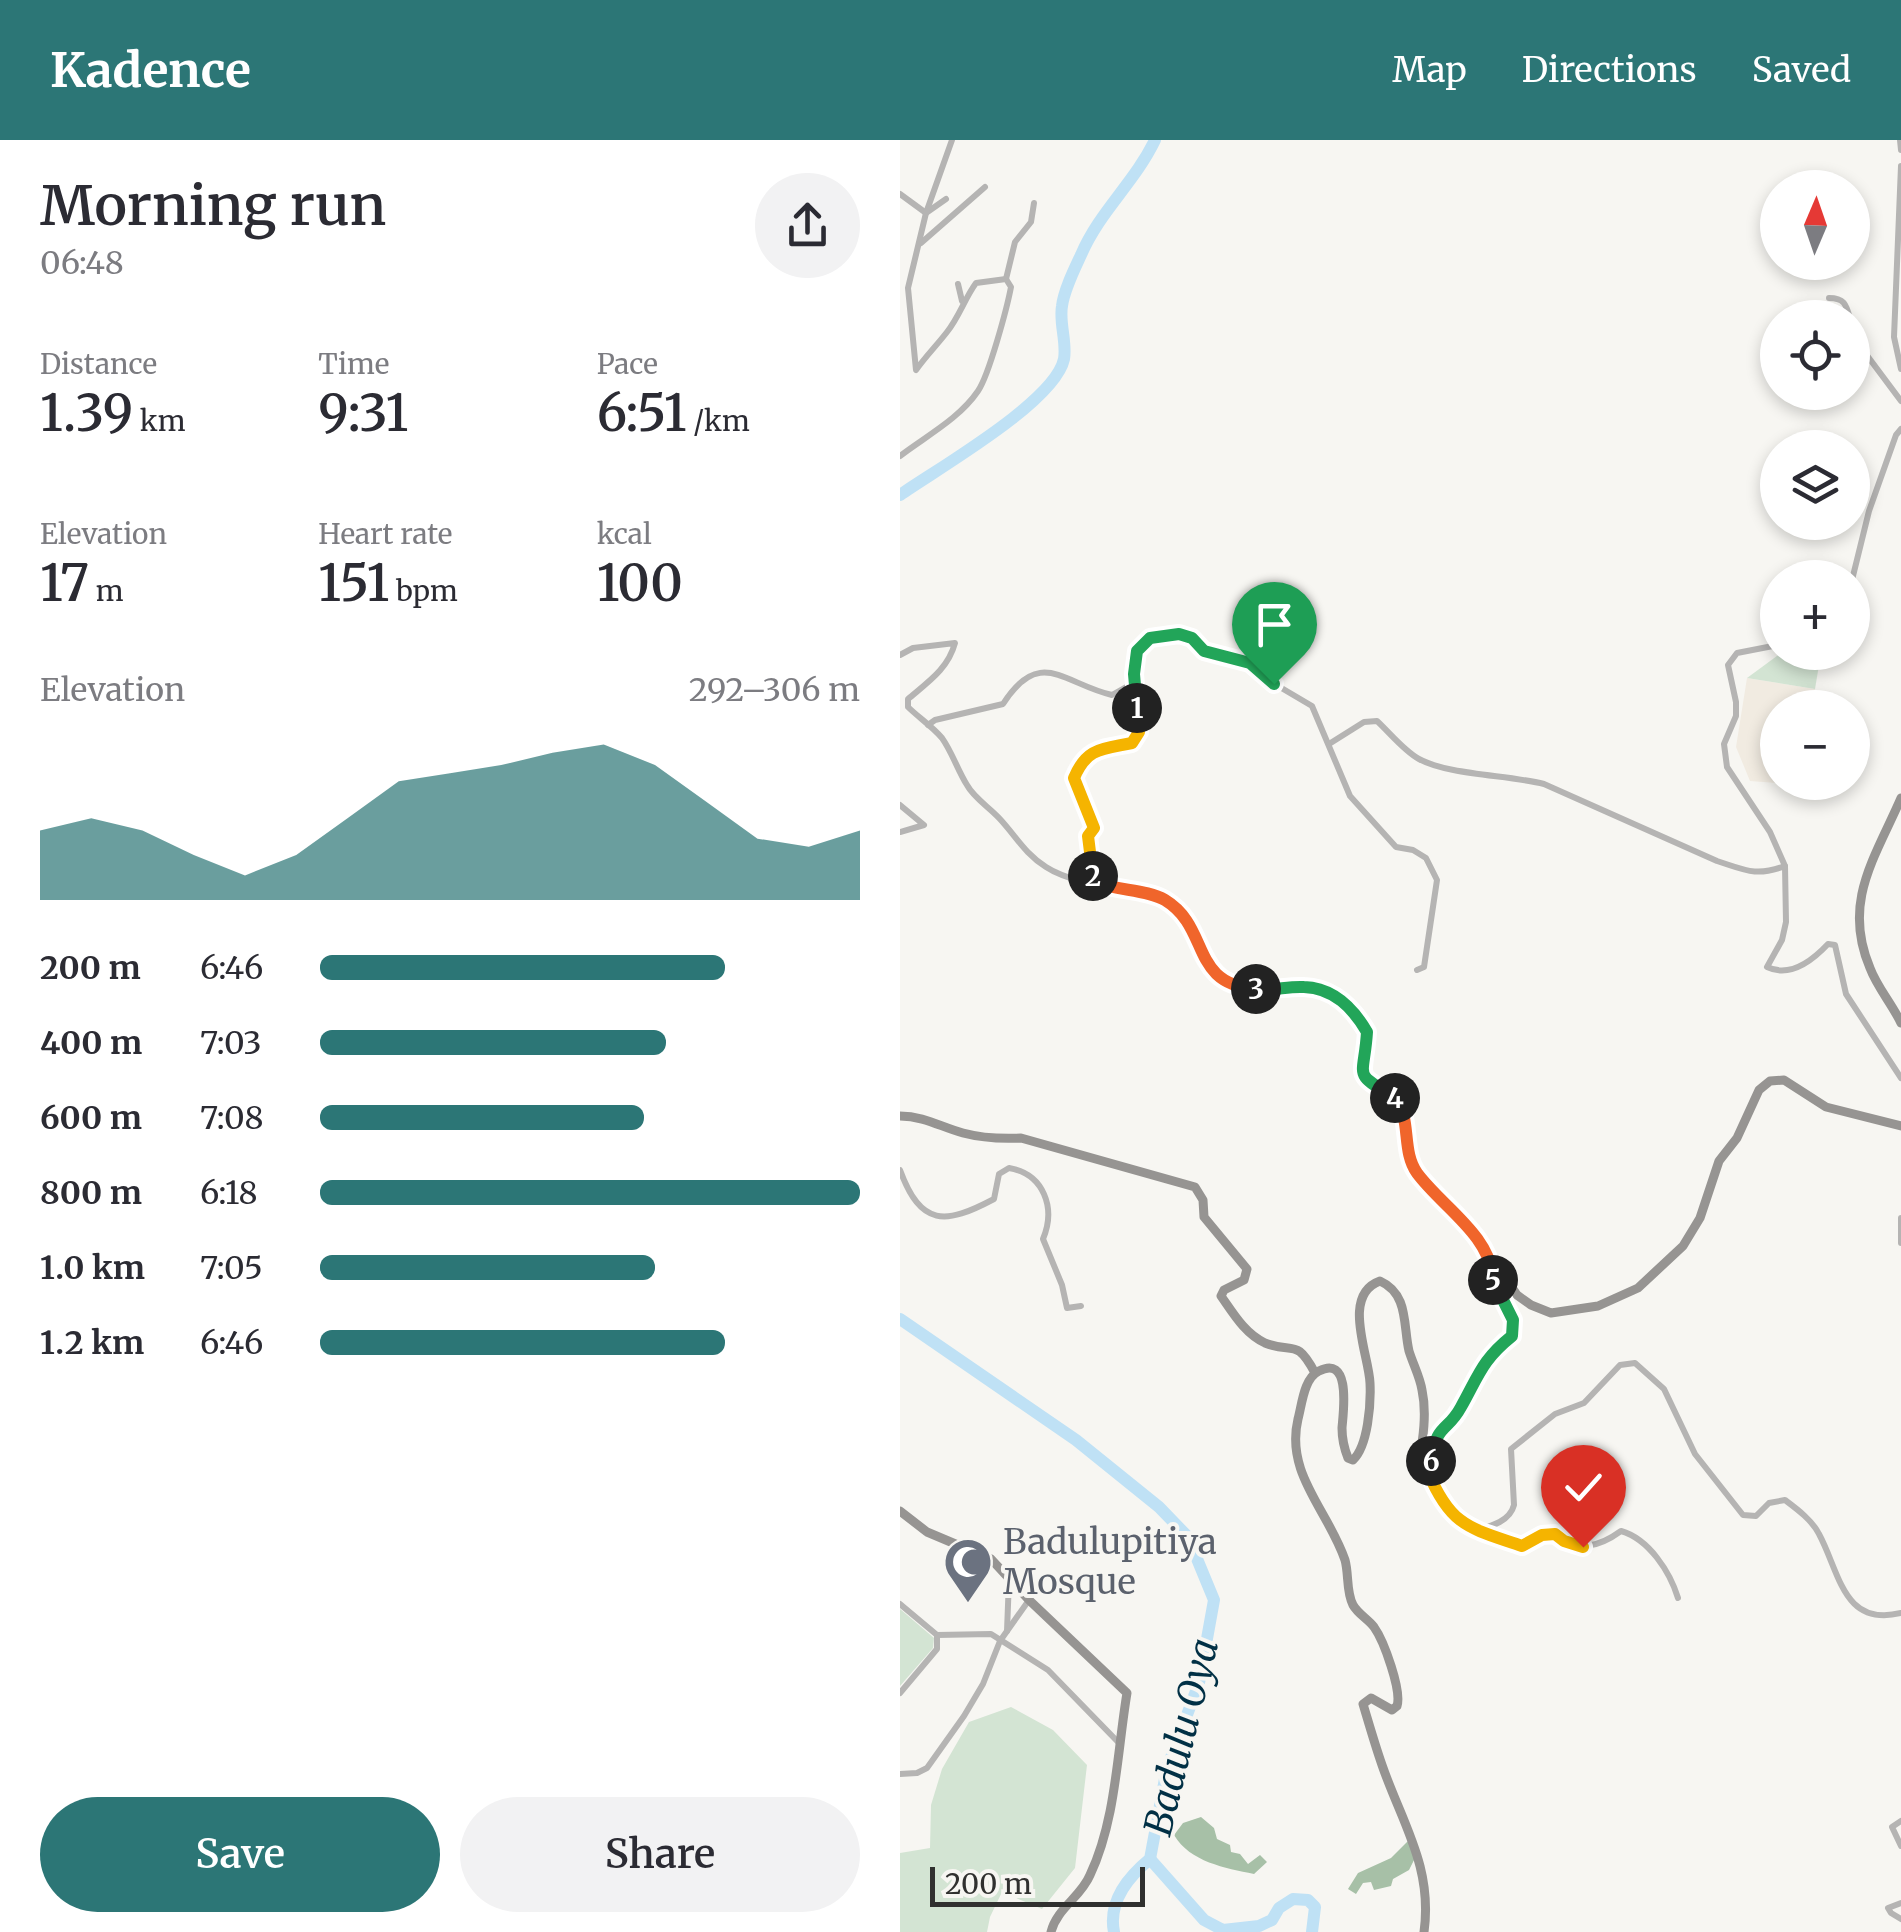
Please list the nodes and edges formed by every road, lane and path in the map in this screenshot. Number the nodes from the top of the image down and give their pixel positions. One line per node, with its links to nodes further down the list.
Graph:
1 (952, 140): 9 (street)
2 (1900, 140): 3 (street)
3 (1901, 150)
4 (1901, 166): 17 (street)
5 (986, 187): 10 (street)
6 (900, 194): 9 (street)
7 (946, 199): 9 (street)
8 (1034, 202): 11 (street)
9 (926, 214): 10 (street)
10 (920, 244): 15 (street)
11 (1006, 279): 15 (street); 20 (street)
12 (958, 284): 15 (street)
13 (1829, 298): 14 (street)
14 (1841, 300)
15 (962, 302)
16 (1870, 359): 18 (street)
17 (1901, 368)
18 (1901, 400)
19 (1901, 430): 21 (street)
20 (900, 456)
21 (1857, 560)
22 (1760, 649): 30 (street)
23 (900, 654): 25 (street)
24 (1135, 682): 25 (street); 26 (street); 31 (street)
25 (927, 726): 31 (street)
26 (1329, 744): 30 (street); 32 (street)
27 (1901, 798): 33 (street)
28 (900, 805): 29 (street)
29 (900, 832)
30 (1784, 866): 34 (street)
31 (1096, 882): 40 (street)
32 (1417, 970)
33 (1901, 1022)
34 (1901, 1078)
35 (900, 1116): 42 (street)
36 (1901, 1126): 40 (street)
37 (900, 1170): 41 (street)
38 (1901, 1218): 39 (street)
39 (1901, 1243)
40 (1494, 1267): 43 (street)
41 (1080, 1306)
42 (1315, 1372): 43 (street); 62 (street)
43 (1428, 1472): 45 (street)
44 (900, 1511): 46 (street)
45 (1477, 1530): 47 (street); 50 (street)
46 (1010, 1577): 48 (street); 51 (street)
47 (1678, 1598)
48 (1028, 1600): 51 (street); 55 (street)
49 (900, 1604): 52 (street)
50 (1901, 1612)
51 (1007, 1632): 53 (street)
52 (937, 1635): 53 (street); 54 (street)
53 (1000, 1641): 55 (street); 56 (street)
54 (900, 1693)
55 (1119, 1742): 61 (street)
56 (900, 1774)
57 (1901, 1820): 58 (street)
58 (1901, 1846)
59 (1901, 1903): 60 (street)
60 (1901, 1919)
61 (1051, 1932)
62 (1424, 1932)

